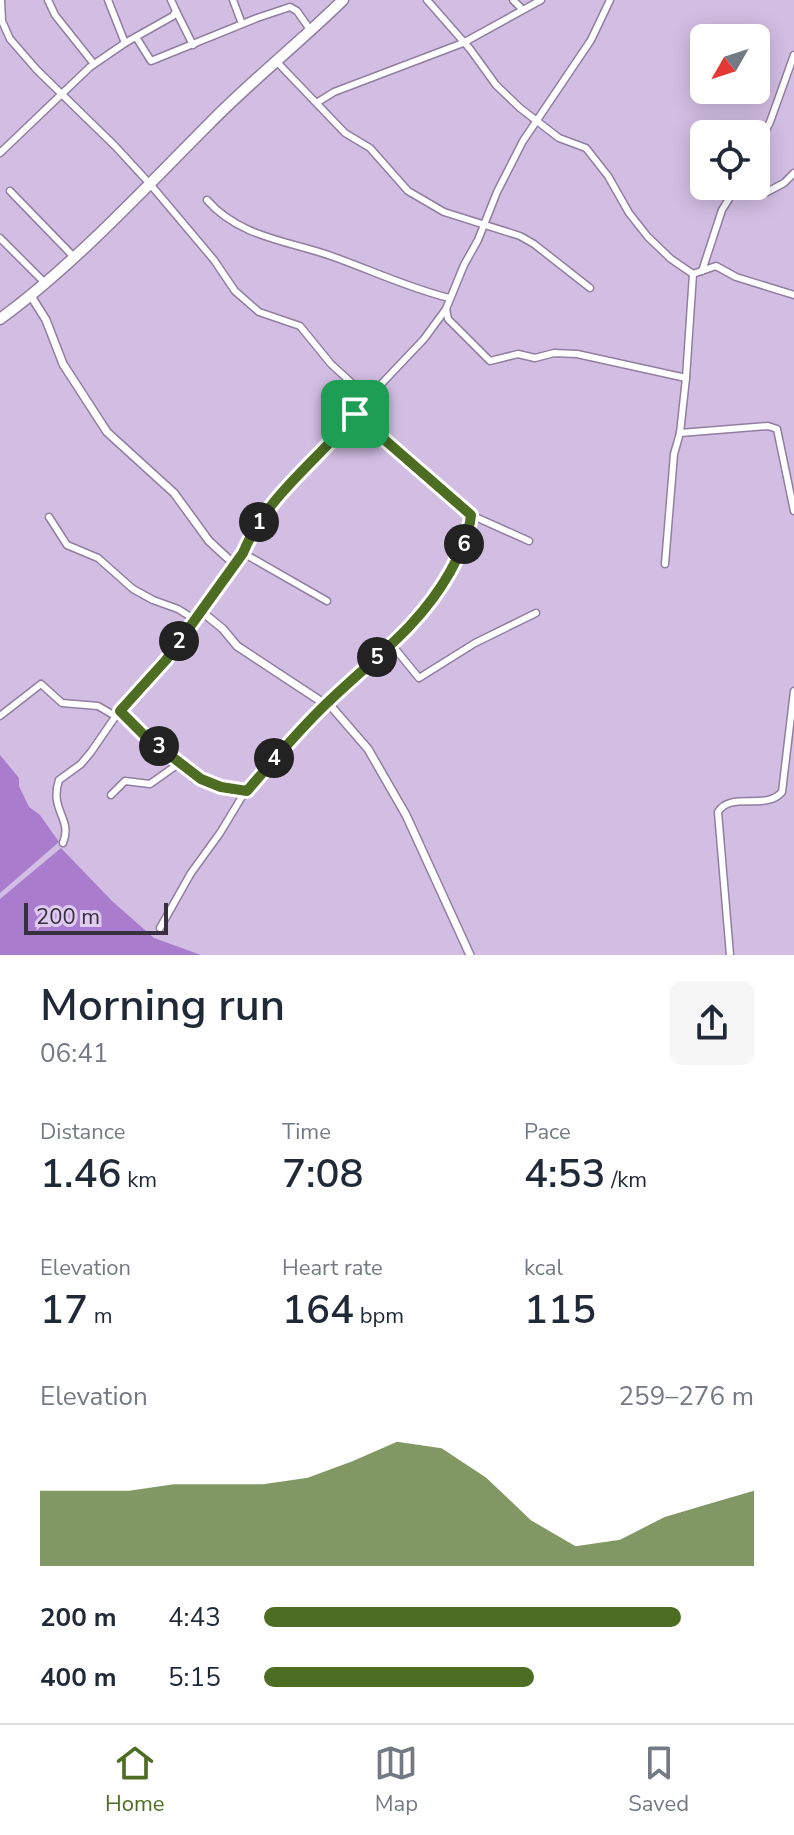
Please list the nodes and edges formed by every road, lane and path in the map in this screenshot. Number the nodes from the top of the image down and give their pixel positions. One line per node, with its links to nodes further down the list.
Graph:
1 (1, 0): 23 (street)
2 (48, 0): 22 (street)
3 (108, 0): 17 (street)
4 (171, 0): 13 (street)
5 (233, 0): 14 (street)
6 (343, 0): 15 (highway)
7 (427, 0): 18 (street)
8 (513, 0): 12 (street)
9 (541, 0): 12 (street)
10 (610, 0): 25 (street)
11 (289, 4): 14 (street); 15 (street)
12 (522, 9): 18 (street)
13 (176, 11): 16 (street); 19 (street)
14 (242, 24): 19 (street)
15 (311, 31): 21 (highway)
16 (136, 37): 17 (street); 19 (street)
17 (125, 43): 22 (street)
18 (463, 43): 24 (street); 25 (street)
19 (193, 45)
20 (794, 55): 26 (street)
21 (277, 62): 24 (street); 29 (highway)
22 (94, 64): 23 (street)
23 (62, 94): 27 (street); 29 (street)
24 (318, 102): 34 (street)
25 (536, 120): 34 (street); 38 (street)
26 (770, 122)
27 (0, 153)
28 (794, 173): 30 (street)
29 (150, 184): 36 (highway); 47 (street)
30 (770, 190)
31 (10, 191): 36 (street)
32 (207, 200): 43 (street)
33 (729, 200): 37 (street)
34 (484, 226): 40 (street); 43 (street)
35 (1, 241): 39 (street)
36 (73, 256): 39 (highway)
37 (702, 271): 38 (street); 41 (street)
38 (693, 274): 46 (street)
39 (45, 283): 42 (highway)
40 (590, 288)
41 (794, 295)
42 (31, 296): 45 (highway); 56 (street)
43 (449, 298): 44 (street)
44 (446, 309): 46 (street); 47 (street)
45 (0, 319)
46 (686, 378): 49 (street)
47 (368, 398): 48 (street)
48 (355, 414): 51 (street); 54 (street)
49 (680, 433): 50 (street); 55 (street)
50 (794, 511)
51 (471, 515): 53 (street); 61 (street)
52 (49, 517): 60 (street)
53 (529, 541)
54 (243, 553): 56 (street); 57 (street)
55 (665, 564)
56 (235, 565): 58 (street)
57 (327, 601)
58 (201, 611): 60 (street); 63 (street)
59 (536, 613): 61 (street)
60 (194, 619): 64 (street)
61 (392, 645): 63 (street)
62 (794, 691): 72 (street)
63 (325, 704): 67 (street); 71 (street)
64 (118, 714): 65 (street); 66 (street); 69 (street)
65 (0, 716)
66 (181, 762): 67 (street); 68 (street)
67 (247, 791): 70 (street)
68 (111, 795)
69 (63, 843)
70 (160, 928)
71 (470, 955)
72 (730, 955)

